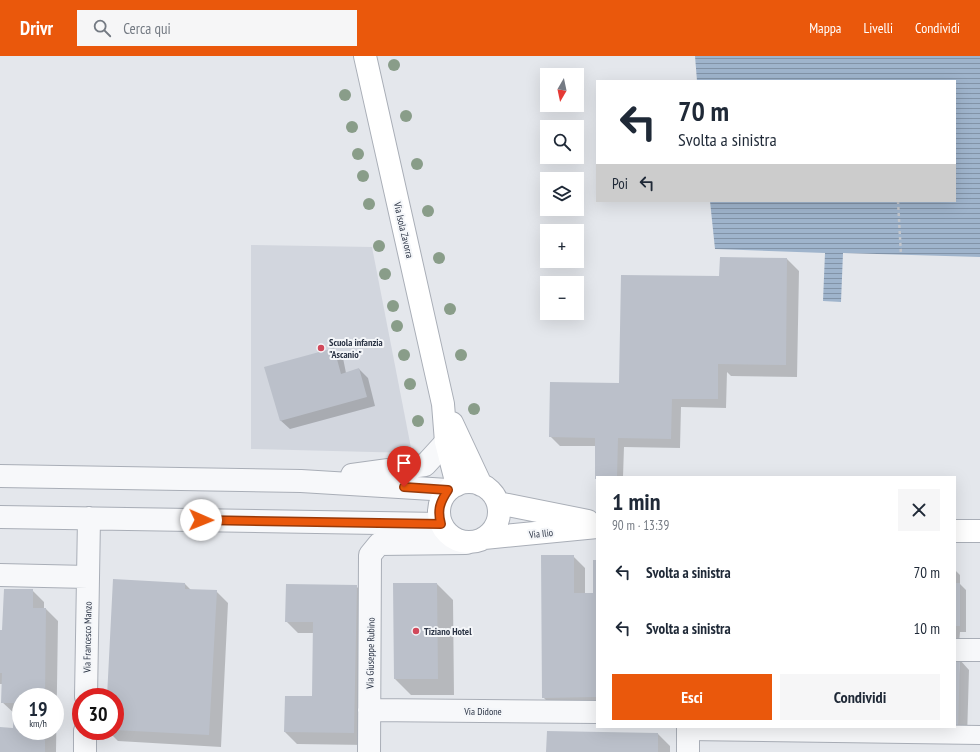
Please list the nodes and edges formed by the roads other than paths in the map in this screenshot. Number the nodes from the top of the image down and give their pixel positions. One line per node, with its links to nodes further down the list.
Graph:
1 (364, 56): 2 (main road, Via Isola Zavorra)
2 (442, 404): 3 (main road, Via Isola Zavorra); 6 (main road, Via Isola Zavorra)
3 (446, 442): 5 (street); 7 (main road, Via Isola Zavorra)
4 (0, 476): 5 (street)
5 (301, 481): 7 (street)
6 (480, 485): 7 (main road); 8 (main road)
7 (452, 487): 12 (main road)
8 (498, 503): 11 (main road, Via Ilio); 16 (main road)
9 (0, 517): 10 (street)
10 (89, 518): 12 (street); 18 (street, Via Francesco Manzo)
11 (596, 523)
12 (441, 524): 16 (main road)
13 (596, 527): 16 (main road, Via Ilio)
14 (956, 531): 15 (main road)
15 (980, 531)
16 (475, 540): 22 (street, Via Giuseppe Rubino)
17 (0, 575): 18 (street)
18 (88, 577): 21 (street, Via Francesco Manzo)
19 (956, 650): 20 (street)
20 (980, 650)
21 (86, 688)
22 (369, 710): 23 (street, Via Didone); 28 (street, Via Giuseppe Rubino)
23 (596, 712)
24 (980, 735): 25 (street)
25 (688, 737)
26 (85, 740): 27 (street)
27 (85, 752)
28 (369, 752)

